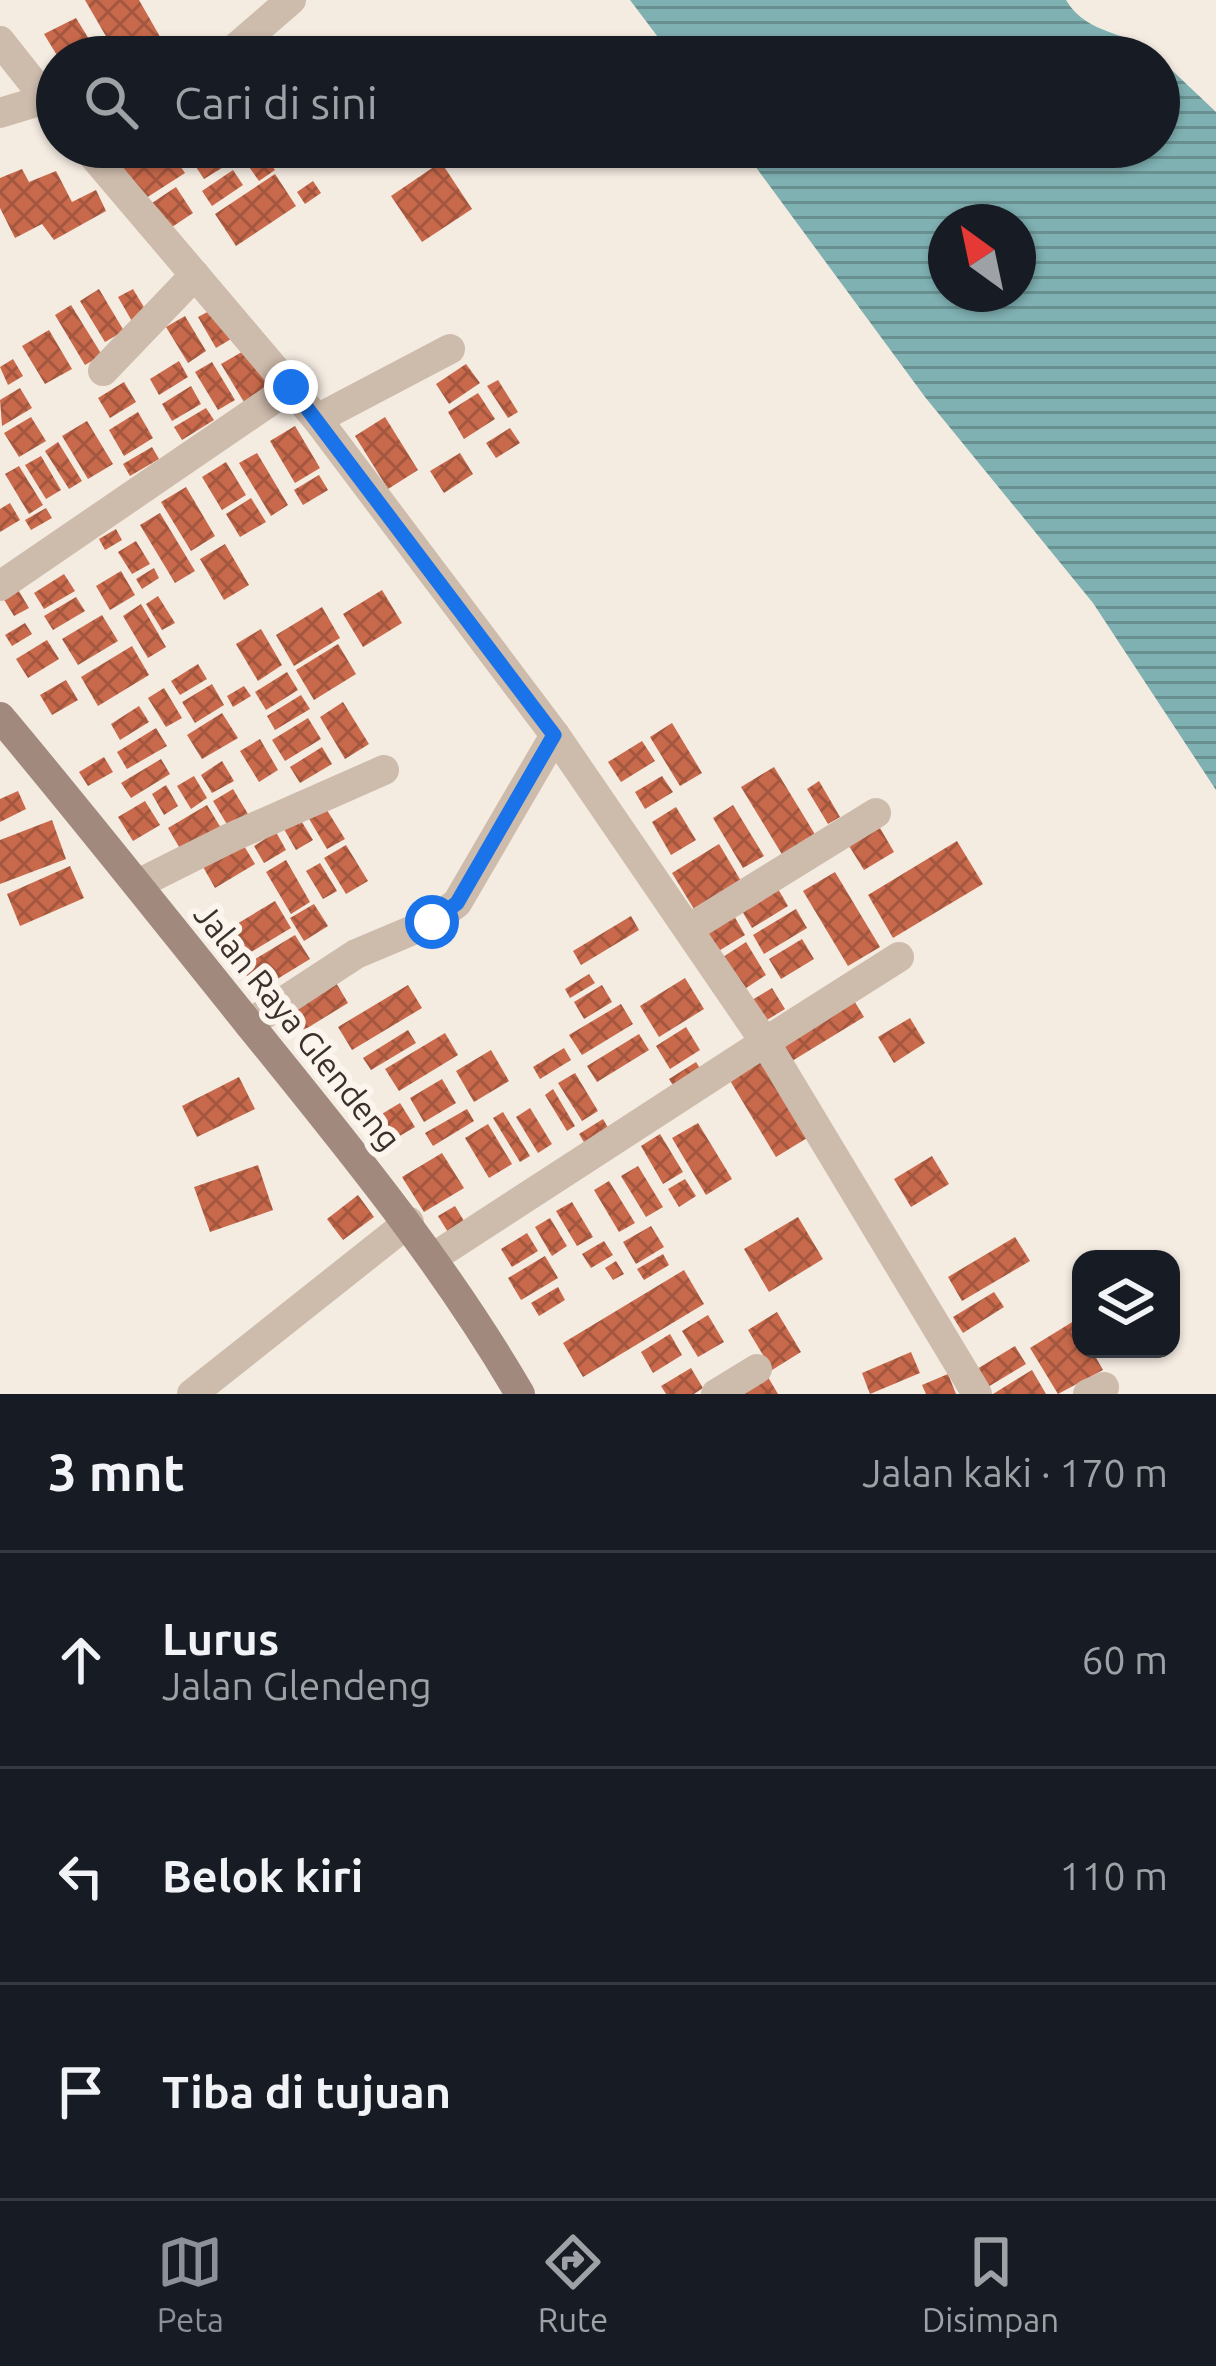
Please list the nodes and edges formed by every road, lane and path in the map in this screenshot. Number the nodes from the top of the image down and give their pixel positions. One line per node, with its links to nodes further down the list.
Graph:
1 (291, 0): 2 (street)
2 (249, 36)
3 (0, 41): 4 (street)
4 (36, 87)
5 (36, 108): 6 (street)
6 (0, 113)
7 (104, 168): 8 (street)
8 (195, 275): 10 (street); 11 (street)
9 (450, 349): 12 (street)
10 (104, 371)
11 (291, 387): 12 (street); 13 (street)
12 (316, 418): 15 (street)
13 (0, 586)
14 (0, 717): 18 (main road, Jalan Raya Glendeng)
15 (554, 735): 19 (street); 21 (street)
16 (384, 770): 18 (street)
17 (877, 814): 19 (street)
18 (140, 883): 21 (main road, Jalan Raya Glendeng)
19 (690, 928): 22 (street)
20 (899, 957): 22 (street)
21 (249, 1024): 23 (main road, Jalan Raya Glendeng)
22 (765, 1042): 24 (street); 29 (street)
23 (409, 1222): 24 (main road, Jalan Raya Glendeng); 26 (street)
24 (434, 1257): 27 (main road, Jalan Raya Glendeng)
25 (757, 1369): 28 (street)
26 (191, 1394)
27 (520, 1394)
28 (716, 1394)
29 (976, 1394)

